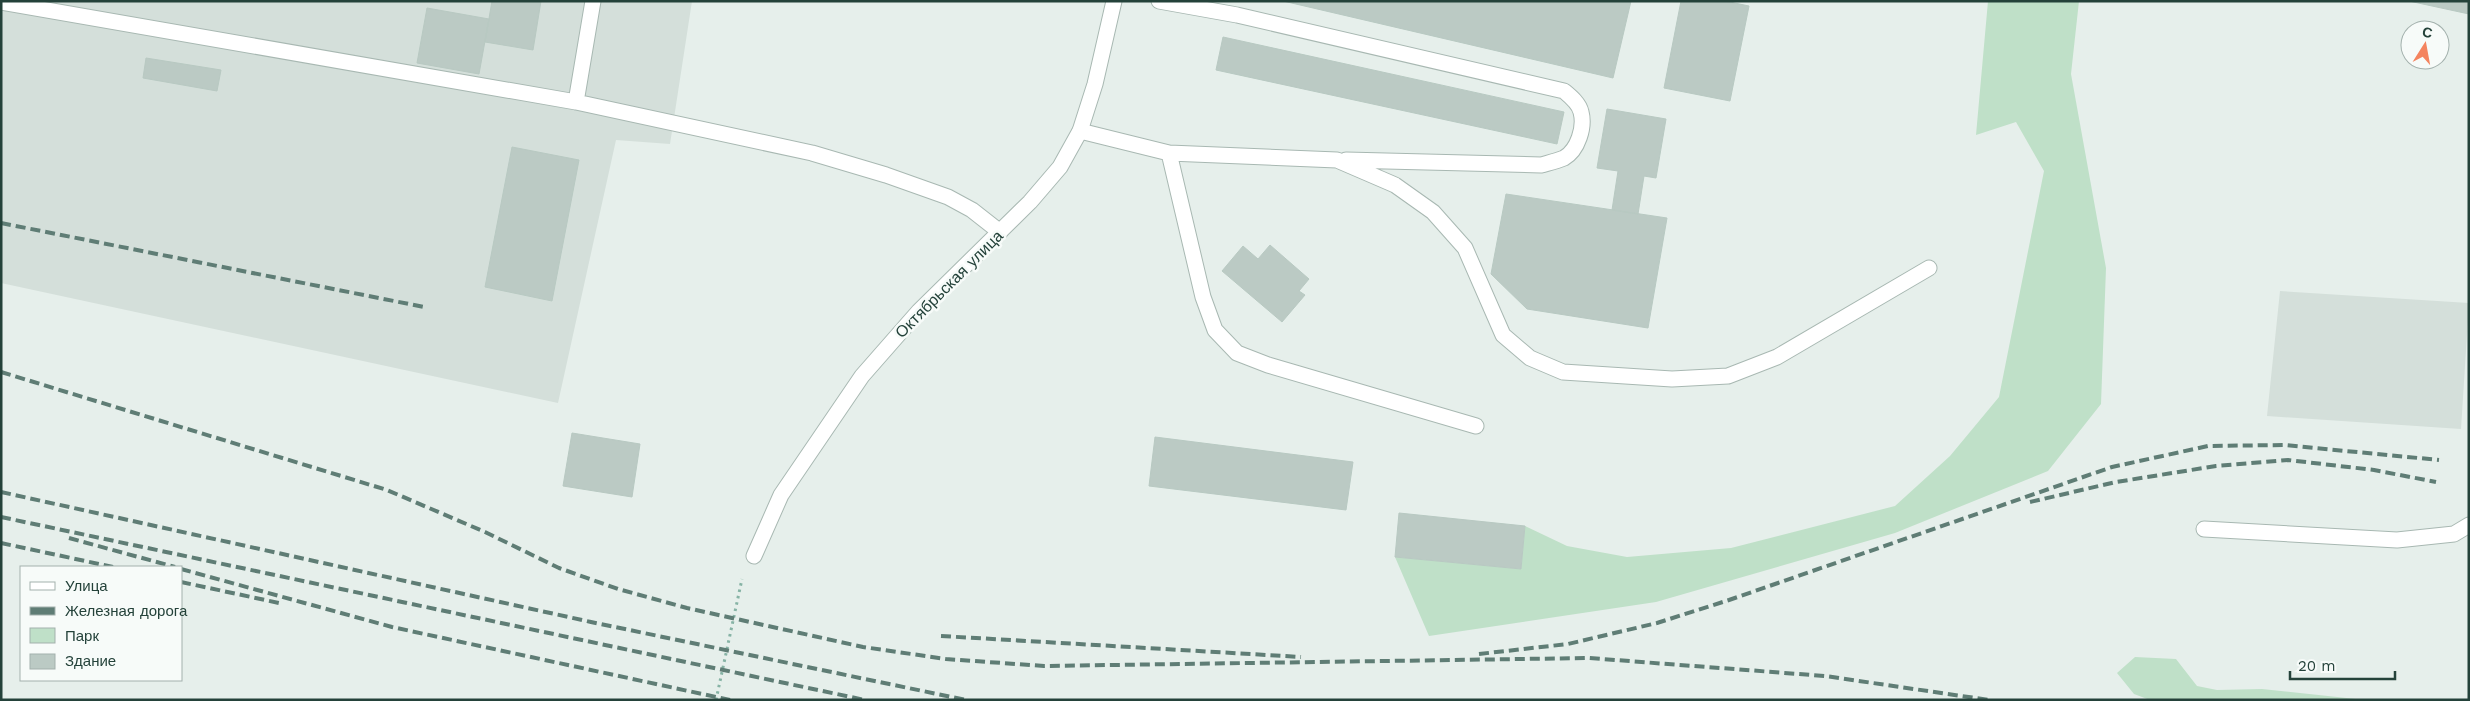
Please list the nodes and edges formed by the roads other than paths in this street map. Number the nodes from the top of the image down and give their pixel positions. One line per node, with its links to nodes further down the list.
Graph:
1 (593, 1): 5 (street)
2 (1114, 1): 6 (street, Октябрьская улица)
3 (1159, 1): 8 (street)
4 (1, 2): 5 (street)
5 (576, 102): 9 (street)
6 (1080, 130): 7 (street); 9 (street, Октябрьская улица)
7 (1169, 153): 8 (street); 11 (street)
8 (1337, 160): 10 (street)
9 (1000, 232): 14 (street, Октябрьская улица)
10 (1929, 268)
11 (1476, 426)
12 (2469, 525): 13 (street)
13 (2204, 529)
14 (754, 556)

